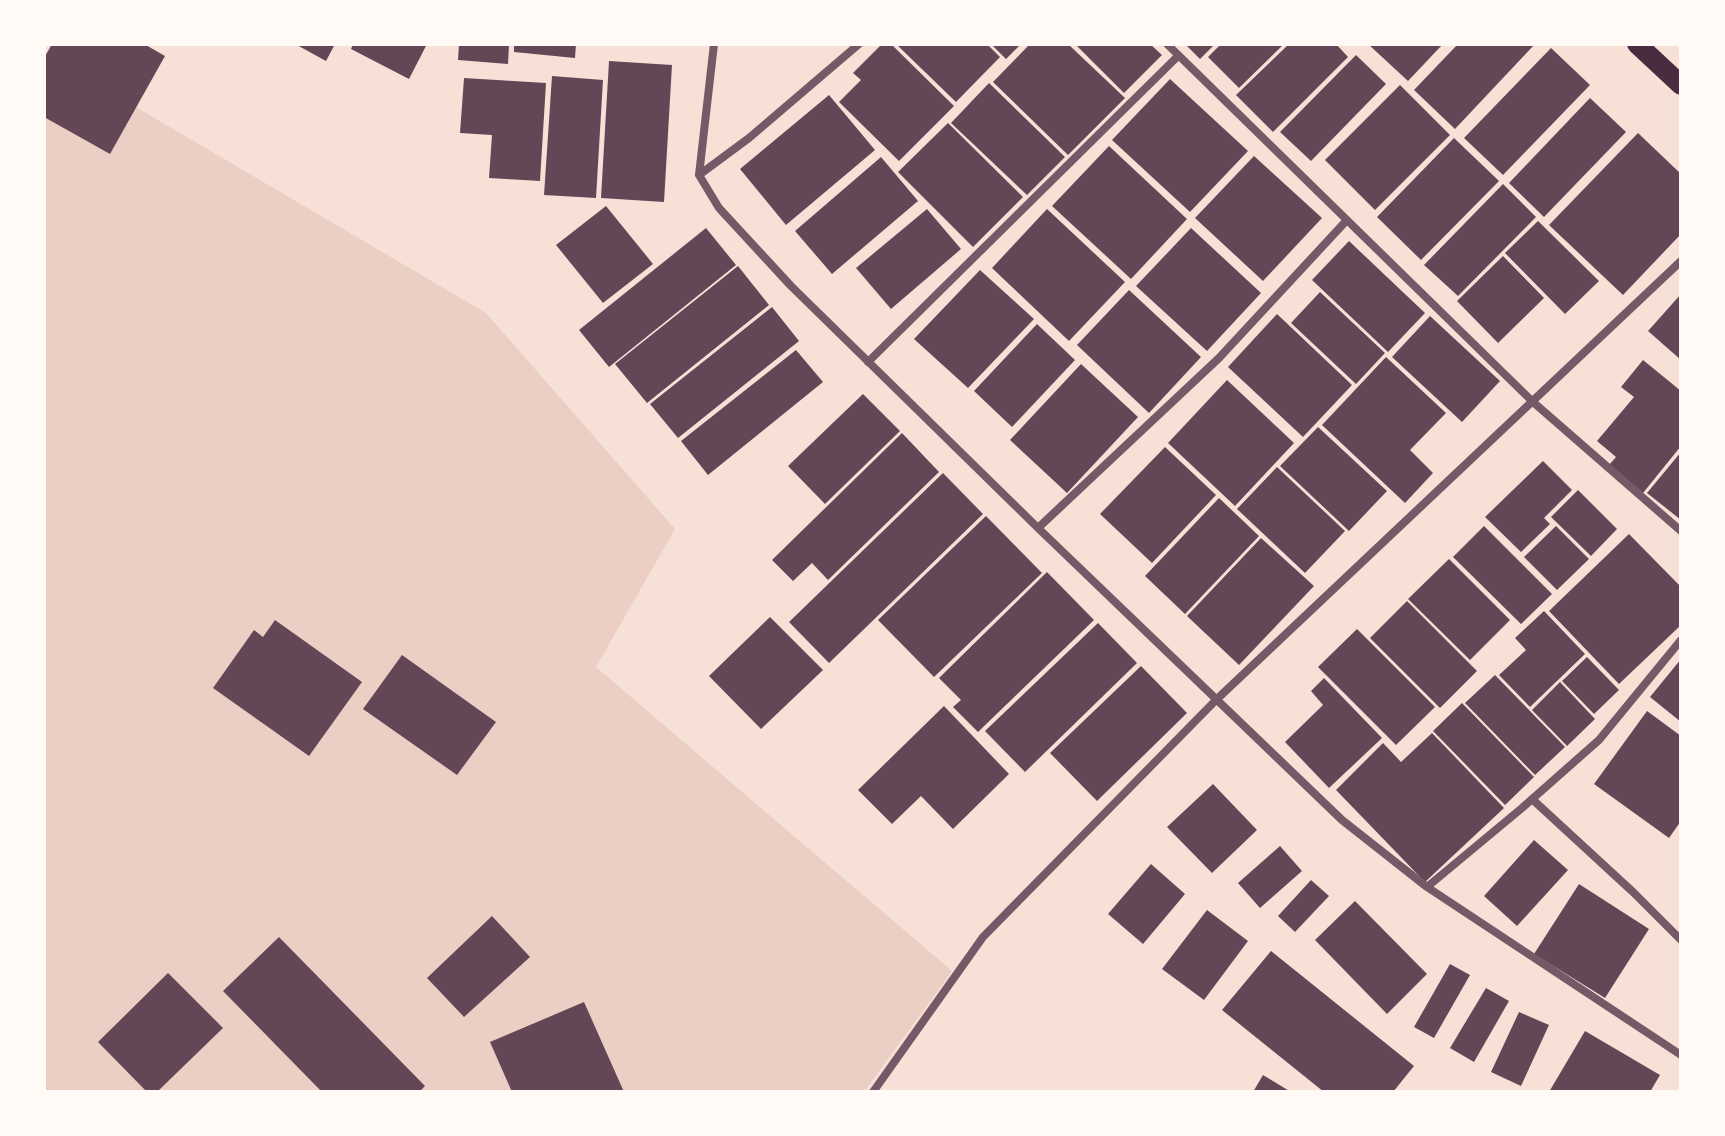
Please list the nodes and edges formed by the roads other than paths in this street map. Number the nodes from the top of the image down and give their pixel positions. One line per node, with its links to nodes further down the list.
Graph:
1 (714, 44): 7 (street)
2 (859, 44): 7 (street)
3 (1167, 44): 5 (street)
4 (1637, 44): 6 (main road)
5 (1178, 56): 8 (street); 10 (street)
6 (1681, 85)
7 (699, 175): 10 (street)
8 (1347, 220): 11 (street); 12 (street)
9 (1681, 261): 11 (street)
10 (868, 362): 12 (street)
11 (1533, 402): 13 (street); 15 (street)
12 (1038, 528): 15 (street)
13 (1681, 531)
14 (1681, 640): 16 (street)
15 (1216, 700): 17 (street); 20 (street)
16 (1532, 799): 17 (street); 18 (street)
17 (1427, 887): 19 (street)
18 (1681, 940)
19 (1681, 1055)
20 (873, 1092)

